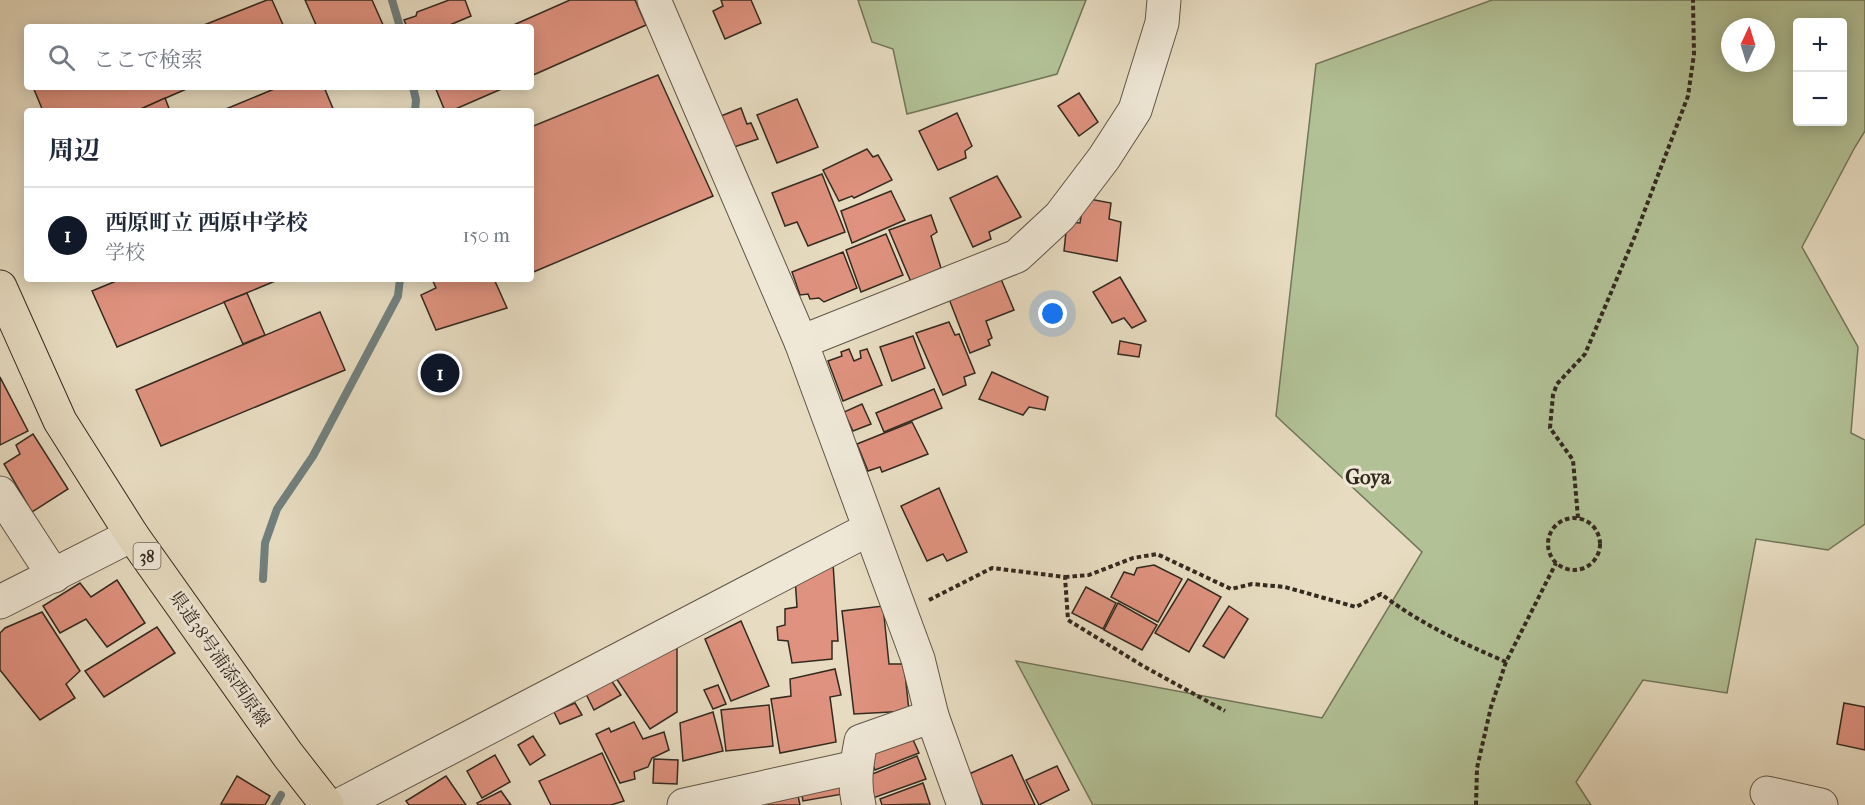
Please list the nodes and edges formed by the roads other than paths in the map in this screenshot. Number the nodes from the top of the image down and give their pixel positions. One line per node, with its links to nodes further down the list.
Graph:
1 (654, 0): 4 (street)
2 (1164, 0): 4 (street)
3 (0, 286): 7 (main road, 県道38号浦添西原線 / 38)
4 (801, 342): 6 (street)
5 (0, 493): 8 (street)
6 (869, 529): 10 (street); 13 (street)
7 (132, 535): 8 (street); 13 (main road, 県道38号浦添西原線 / 38)
8 (54, 576): 9 (street)
9 (0, 602)
10 (932, 716): 11 (street); 16 (street)
11 (856, 767): 14 (street); 15 (street)
12 (1767, 793): 17 (street)
13 (321, 802)
14 (684, 805)
15 (859, 805)
16 (964, 805)
17 (1821, 805)

